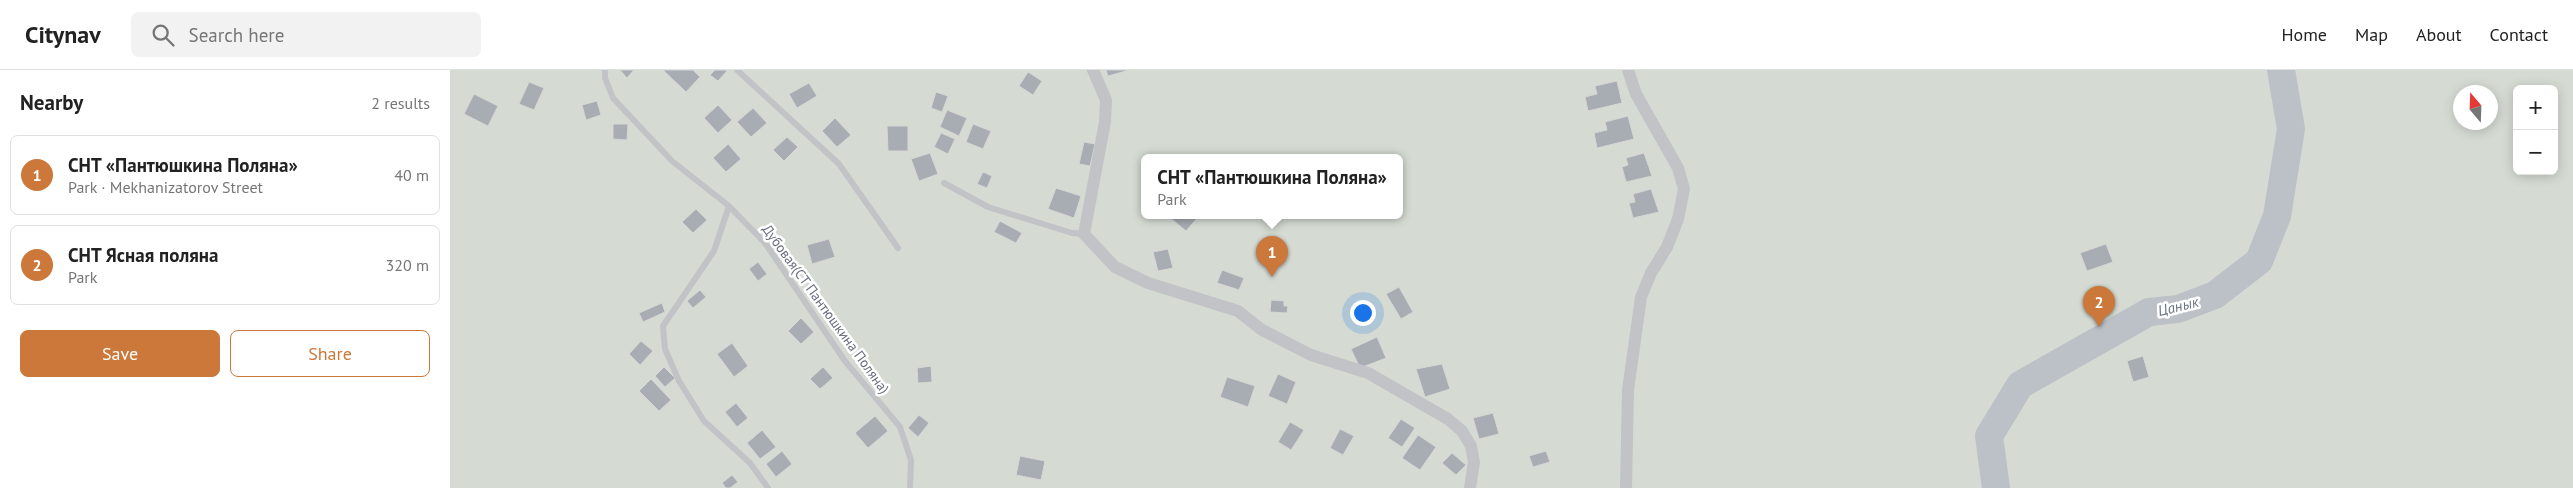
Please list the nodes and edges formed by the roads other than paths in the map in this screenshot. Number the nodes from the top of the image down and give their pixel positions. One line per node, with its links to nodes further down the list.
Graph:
1 (605, 70): 6 (lane, Дубовая(СТ Пантюшкина Поляна))
2 (737, 70): 8 (lane)
3 (1628, 70): 12 (street)
4 (1096, 75): 7 (street)
5 (944, 182): 7 (lane)
6 (729, 206): 9 (lane); 10 (lane, Дубовая(СТ Пантюшкина Поляна))
7 (1084, 234): 11 (street)
8 (898, 248)
9 (768, 488)
10 (910, 488)
11 (1470, 488)
12 (1626, 488)

